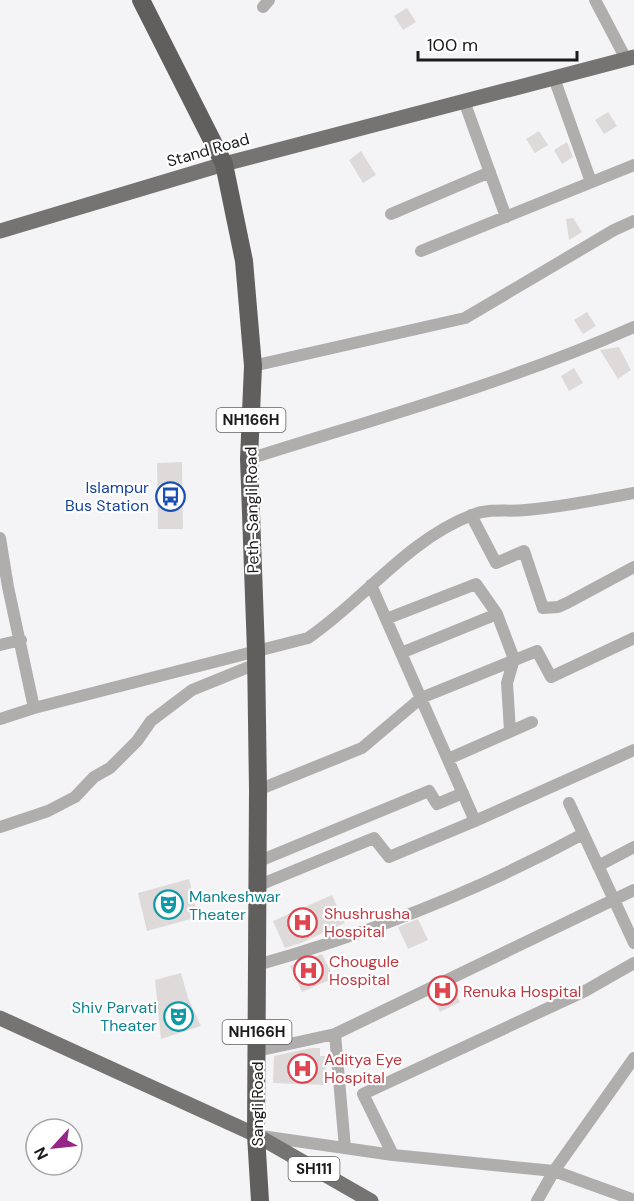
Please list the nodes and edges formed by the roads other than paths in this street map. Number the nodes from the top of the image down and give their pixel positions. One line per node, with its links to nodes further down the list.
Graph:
1 (141, 0): 6 (highway, Peth-Sangli Road / NH166H)
2 (595, 0): 3 (street)
3 (630, 58): 4 (main road, Stand Road)
4 (554, 78): 5 (main road, Stand Road); 9 (street)
5 (464, 101): 6 (main road, Stand Road); 8 (street)
6 (224, 164): 13 (main road, Stand Road); 16 (highway, Peth-Sangli Road / NH166H)
7 (634, 165): 9 (street)
8 (490, 172): 10 (street); 11 (street)
9 (591, 182): 11 (street)
10 (391, 214)
11 (506, 217): 14 (street)
12 (634, 221): 16 (street)
13 (0, 231)
14 (421, 251)
15 (634, 327): 17 (street)
16 (253, 366): 17 (highway, Peth-Sangli Road / NH166H)
17 (249, 459): 30 (highway, Peth-Sangli Road / NH166H)
18 (634, 493): 19 (street)
19 (471, 515): 21 (street); 22 (street)
20 (0, 538): 23 (street)
21 (634, 567)
22 (371, 585): 25 (street); 30 (street)
23 (4, 588): 27 (street)
24 (496, 614): 25 (street); 29 (street); 31 (street)
25 (386, 619): 29 (street)
26 (634, 638): 31 (street)
27 (21, 640): 28 (street); 33 (street)
28 (0, 645)
29 (401, 652): 32 (street)
30 (256, 658): 33 (street); 39 (highway, Peth-Sangli Road / NH166H); 43 (street)
31 (514, 659): 32 (street); 36 (street)
32 (421, 698): 38 (street); 39 (street)
33 (34, 708): 34 (street)
34 (0, 719)
35 (532, 722): 36 (street)
36 (510, 731): 38 (street)
37 (634, 750): 42 (street)
38 (448, 759): 40 (street)
39 (258, 790): 46 (highway, Peth-Sangli Road / NH166H)
40 (463, 793): 42 (street); 46 (street)
41 (569, 803): 44 (street)
42 (476, 822): 48 (street)
43 (0, 827)
44 (584, 834): 47 (street); 53 (street)
45 (634, 847): 47 (street)
46 (257, 862): 48 (highway, Sangli Road / NH166H)
47 (598, 866): 50 (street)
48 (257, 886): 53 (highway, Sangli Road / NH166H)
49 (634, 890): 50 (street)
50 (615, 901): 51 (street); 55 (street)
51 (634, 943)
52 (634, 963): 60 (street)
53 (257, 965): 56 (highway, Sangli Road / NH166H)
54 (0, 1018): 58 (main road)
55 (335, 1034): 56 (street); 59 (street)
56 (257, 1051): 58 (highway, Sangli Road / NH166H)
57 (634, 1058): 61 (street)
58 (256, 1136): 59 (street); 63 (highway, Sangli Road / NH166H); 64 (main road, SH111)
59 (345, 1148): 60 (street)
60 (393, 1155): 61 (street)
61 (554, 1172): 62 (street); 65 (street)
62 (634, 1200)
63 (260, 1201)
64 (371, 1201)
65 (537, 1201)

